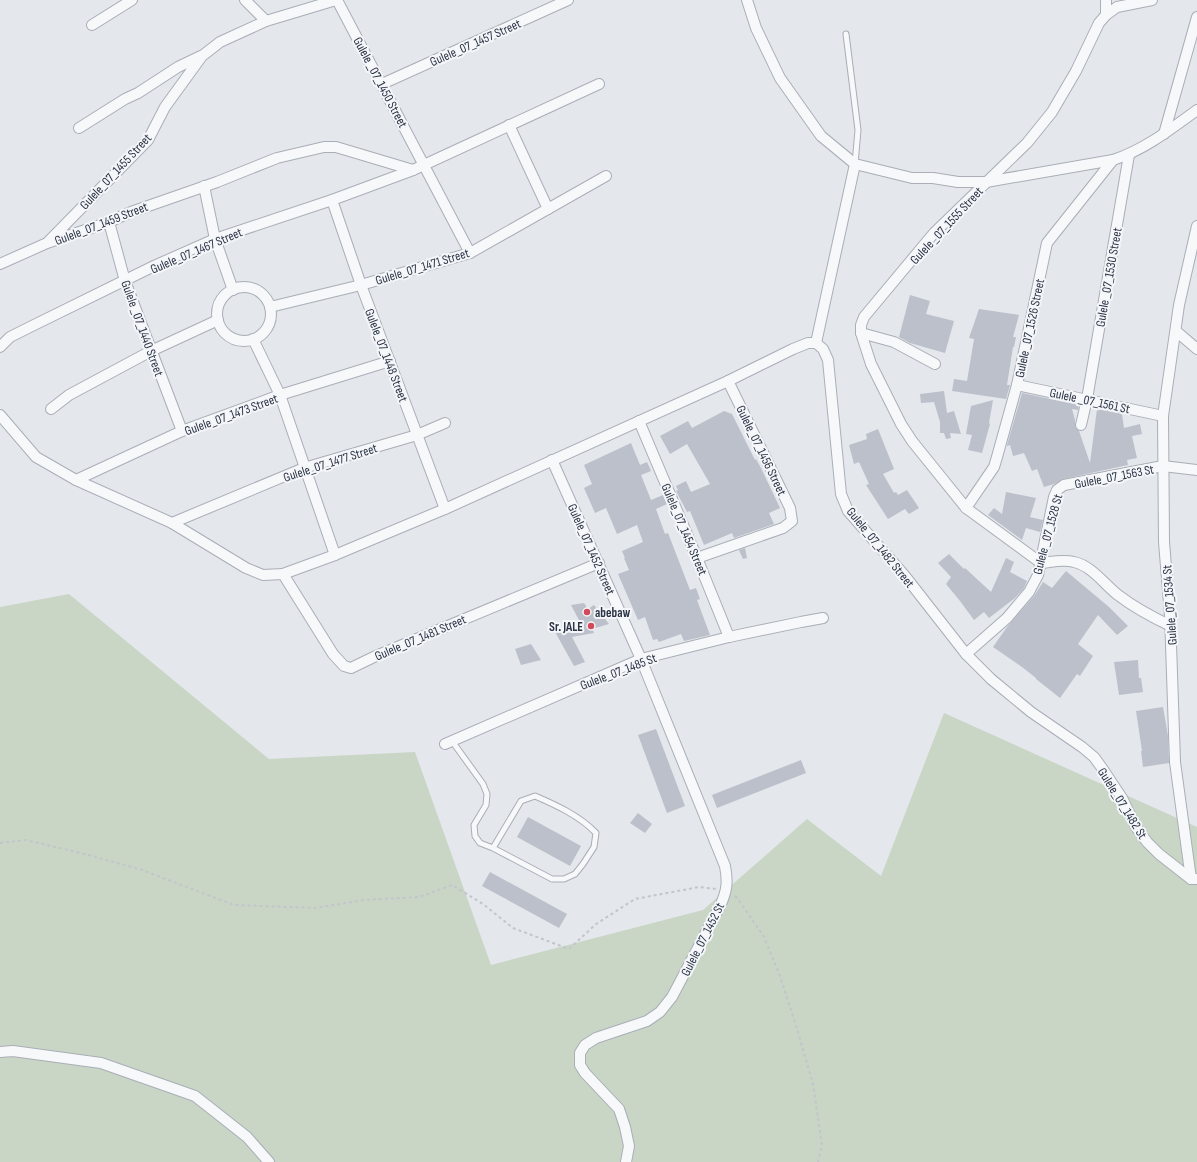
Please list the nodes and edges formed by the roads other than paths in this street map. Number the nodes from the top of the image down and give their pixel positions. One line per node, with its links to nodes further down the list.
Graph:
1 (132, 0): 11 (street)
2 (245, 0): 10 (street)
3 (336, 0): 10 (street, Gulele_07_1455 Street); 14 (street, Gulele _07_1450 Street)
4 (568, 0): 14 (street, Gulele_07_1457 Street)
5 (747, 0): 23 (street)
6 (1106, 0): 8 (street)
7 (1152, 0): 8 (street)
8 (1106, 15): 26 (street)
9 (1197, 17): 19 (street)
10 (266, 21): 13 (street, Gulele_07_1455 Street)
11 (92, 25)
12 (846, 34): 23 (lane)
13 (202, 56): 18 (street); 33 (street, Gulele_07_1455 Street)
14 (382, 84): 22 (street, Gulele _07_1450 Street)
15 (599, 84): 17 (street, Gulele_07_1467 Street)
16 (1197, 110): 19 (street)
17 (509, 125): 22 (street, Gulele_07_1467 Street); 29 (street)
18 (79, 128)
19 (1164, 134): 20 (street)
20 (1129, 155): 21 (street, Gulele _07_1555 Street); 53 (street, Gulele _07_1530 Street)
21 (1113, 160): 26 (street, Gulele _07_1555 Street); 51 (street, Gulele _07_1526 Street)
22 (424, 164): 24 (street, Gulele_07_1467 Street); 34 (street, Gulele _07_1450 Street)
23 (855, 164): 26 (street); 44 (street)
24 (413, 170): 27 (street, Gulele_07_1459 Street); 28 (street, Gulele_07_1467 Street)
25 (606, 176): 29 (street, Gulele_07_1471 Street)
26 (986, 182): 42 (street, Gulele _07_1555 Street)
27 (204, 186): 30 (street, Gulele_07_1459 Street); 32 (street)
28 (332, 200): 32 (street, Gulele_07_1467 Street); 37 (street, Gulele_07_1448 Street)
29 (548, 209): 34 (street, Gulele_07_1471 Street)
30 (109, 222): 33 (street, Gulele_07_1459 Street); 36 (street, Gulele _07_1440 Street)
31 (1197, 226): 41 (street, Gulele_07_1534 St)
32 (215, 239): 36 (street, Gulele_07_1467 Street); 38 (street)
33 (47, 243): 35 (street, Gulele_07_1459 Street)
34 (470, 253): 37 (street, Gulele_07_1471 Street)
35 (0, 264)
36 (125, 281): 45 (street, Gulele_07_1467 Street); 47 (street, Gulele _07_1440 Street)
37 (361, 285): 39 (street, Gulele_07_1471 Street); 48 (street, Gulele_07_1448 Street)
38 (233, 290): 39 (street); 40 (street)
39 (270, 307): 43 (street)
40 (218, 320): 43 (street); 47 (street)
41 (1176, 331): 46 (street); 56 (street, Gulele_07_1534 St)
42 (861, 334): 49 (street); 68 (street)
43 (253, 339): 52 (street)
44 (816, 343): 50 (street); 79 (street, Gulele_07_1482 Street)
45 (0, 347)
46 (1197, 349)
47 (151, 351): 54 (street); 60 (street, Gulele _07_1440 Street)
48 (390, 361): 52 (street, Gulele_07_1473 Street); 61 (street, Gulele_07_1448 Street)
49 (935, 364)
50 (728, 381): 57 (street); 72 (street, Gulele_07_1456 Street)
51 (1017, 385): 53 (street, Gulele _07_1561 St); 68 (street, Gulele _07_1526 Street)
52 (280, 395): 60 (street, Gulele_07_1473 Street); 64 (street)
53 (1087, 399): 56 (street, Gulele _07_1561 St); 59 (street, Gulele _07_1530 Street)
54 (51, 409)
55 (0, 414): 66 (street)
56 (1163, 416): 63 (street, Gulele_07_1534 St)
57 (639, 422): 62 (street); 72 (street, Gulele_07_1454 Street)
58 (445, 424): 61 (street, Gulele_07_1477 Street)
59 (1081, 425)
60 (182, 431): 66 (street, Gulele_07_1473 Street)
61 (417, 435): 64 (street, Gulele_07_1477 Street); 69 (street, Gulele_07_1448 Street)
62 (552, 460): 69 (street); 73 (street, Gulele_07_1452 Street)
63 (1163, 466): 65 (street, Gulele_07_1563 St); 67 (street, Gulele_07_1563 St); 77 (street, Gulele_07_1534 St)
64 (304, 468): 70 (street, Gulele_07_1477 Street); 71 (street)
65 (1197, 470)
66 (76, 480): 70 (street)
67 (1064, 485): 74 (street, Gulele _07_1528 St)
68 (966, 508): 74 (street)
69 (445, 509): 71 (street)
70 (172, 523): 75 (street)
71 (335, 555): 75 (street)
72 (698, 558): 78 (street, Gulele_07_1454 Street)
73 (598, 563): 75 (street, Gulele_07_1481 Street); 80 (street, Gulele_07_1452 Street)
74 (1041, 563): 77 (street); 79 (street, Gulele _07_1528 St)
75 (283, 574)
76 (823, 618): 78 (street, Gulele_07_1485 St)
77 (1170, 626): 84 (street, Gulele_07_1534 St)
78 (729, 637): 80 (street, Gulele_07_1485 St)
79 (966, 654): 81 (street, Gulele_07_1482 Street)
80 (641, 659): 82 (street, Gulele_07_1485 St); 87 (street, Gulele_07_1452 St)
81 (1031, 712): 84 (street, Gulele_07_1482 St)
82 (448, 742): 83 (lane)
83 (493, 848): 83 (lane)
84 (1194, 879)
85 (0, 1052): 86 (street)
86 (269, 1162)
87 (626, 1162)

